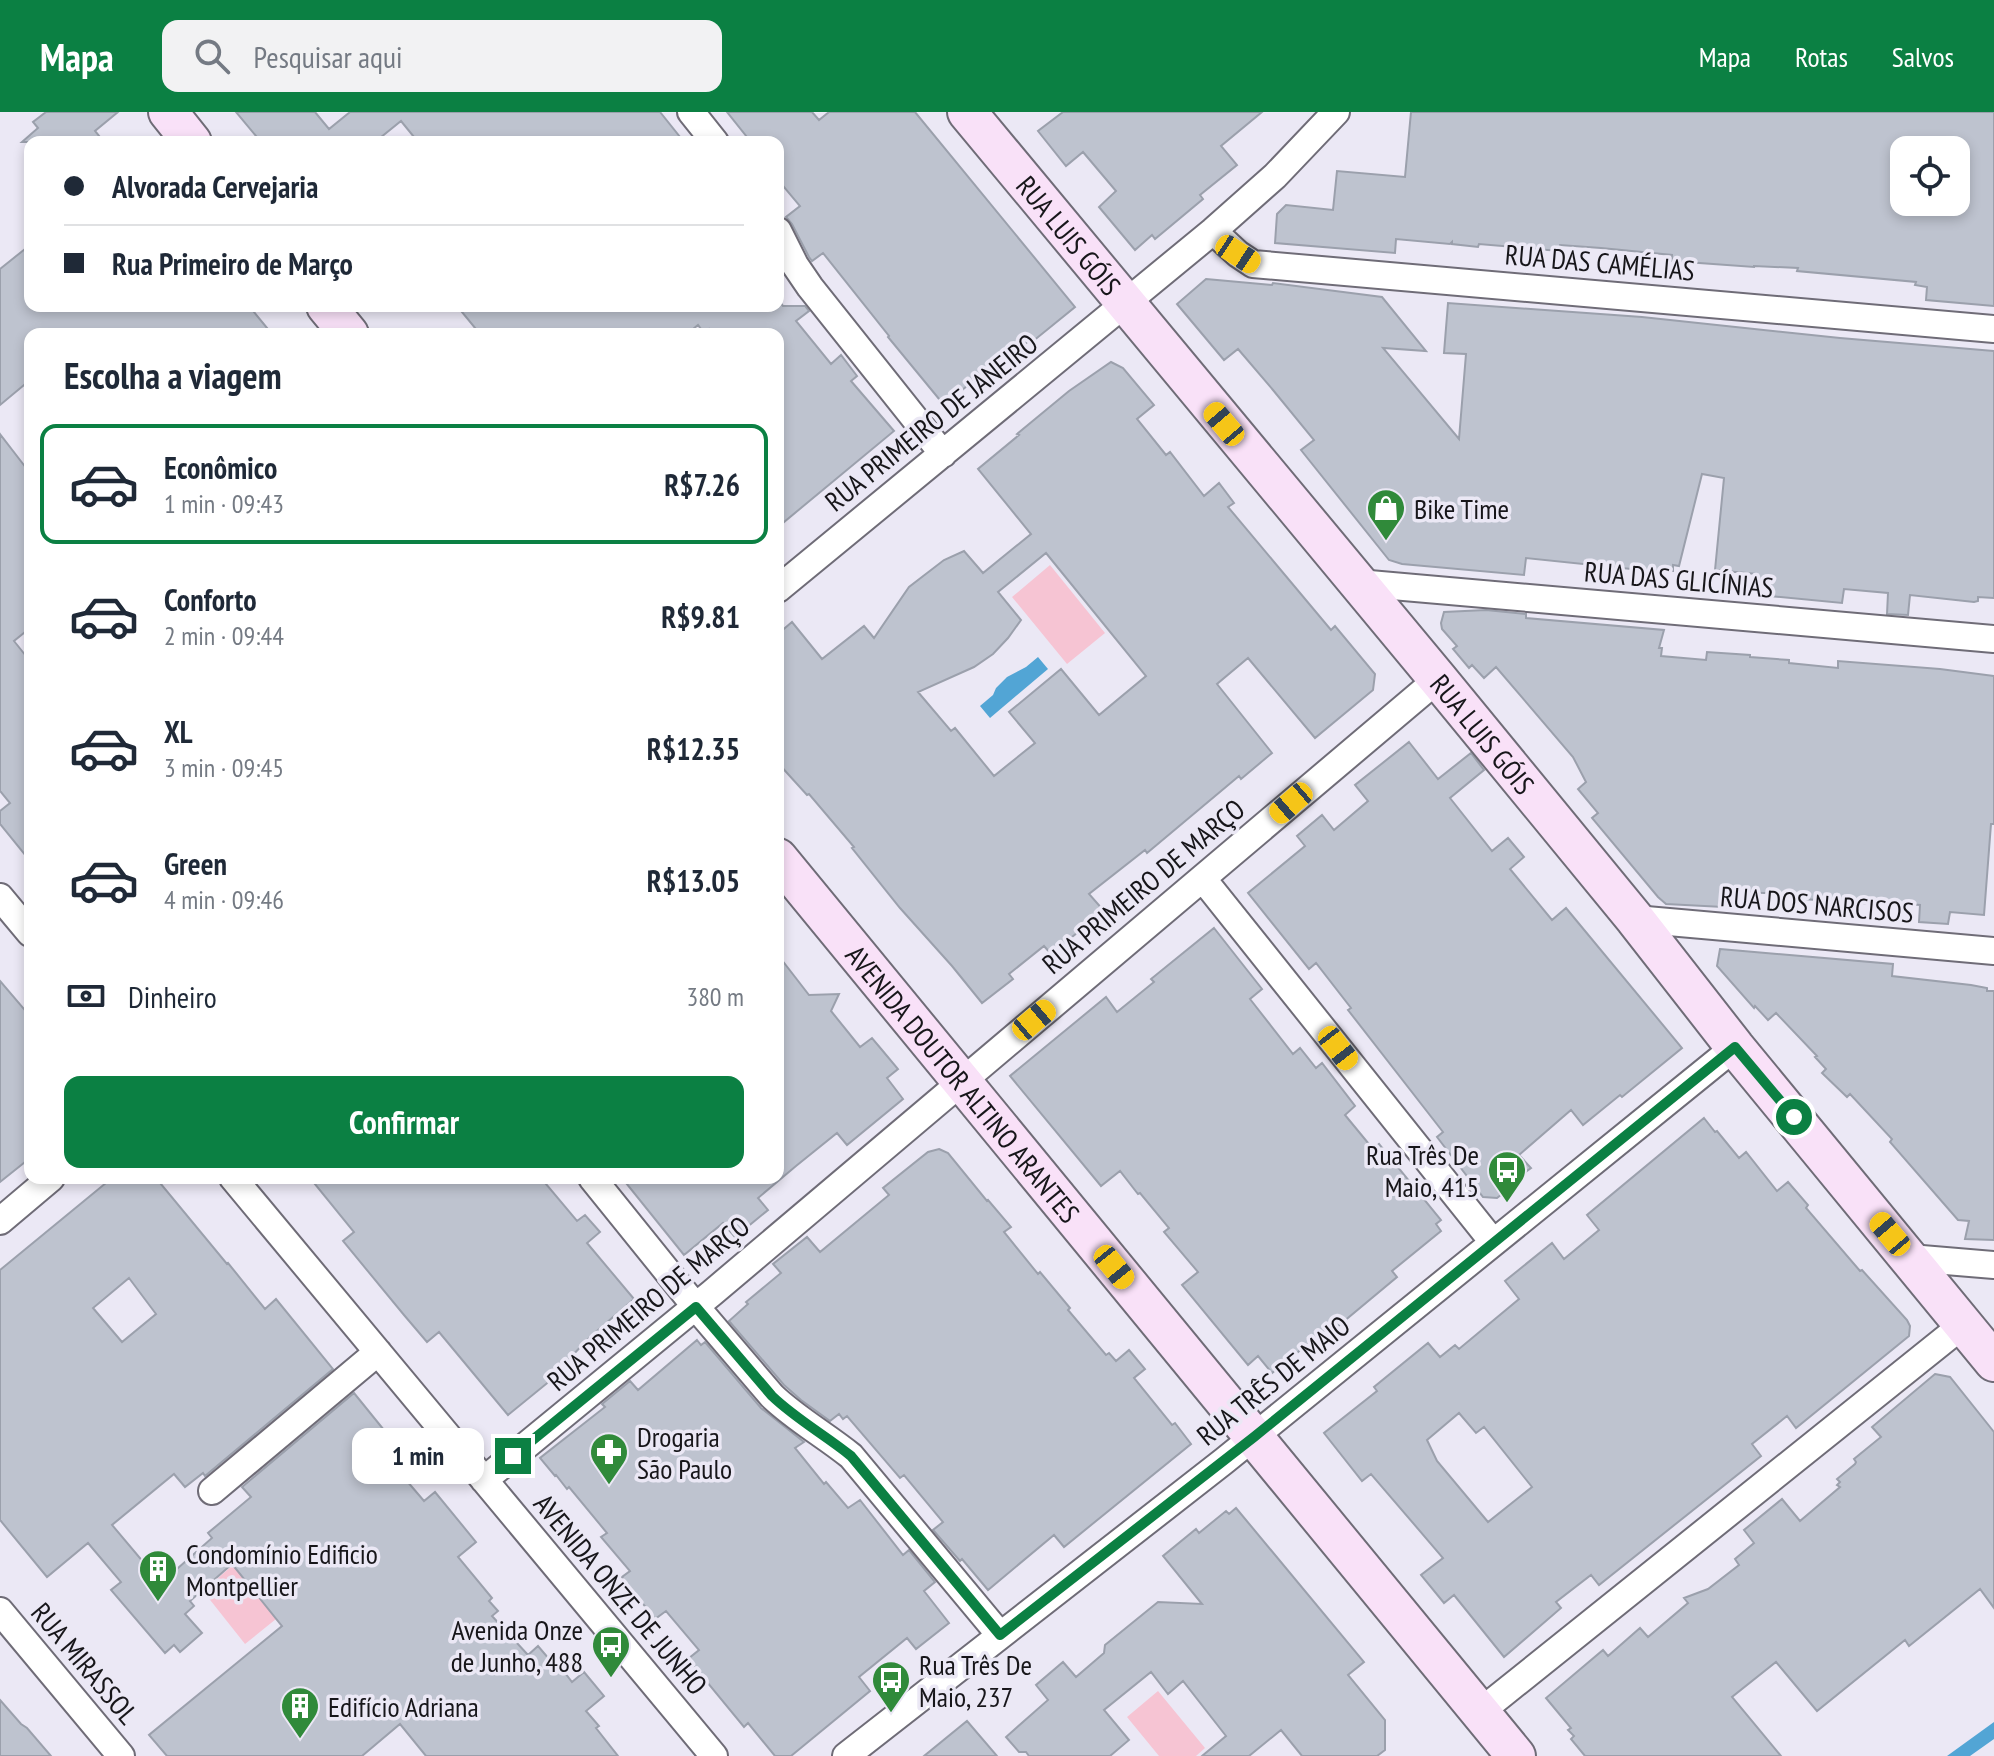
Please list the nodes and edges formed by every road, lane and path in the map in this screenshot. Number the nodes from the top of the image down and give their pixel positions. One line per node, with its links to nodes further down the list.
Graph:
1 (168, 112): 5 (street)
2 (691, 112): 6 (street)
3 (967, 112): 9 (street, RUA LUIS GÓIS)
4 (1336, 112): 7 (street, RUA PRIMEIRO DE JANEIRO)
5 (187, 136)
6 (710, 136)
7 (1213, 231): 9 (street, RUA PRIMEIRO DE JANEIRO); 12 (street, RUA DAS CAMÉLIAS)
8 (784, 243): 13 (street)
9 (1125, 304): 13 (street, RUA PRIMEIRO DE JANEIRO); 14 (street, RUA LUIS GÓIS)
10 (331, 312): 11 (street)
11 (344, 328)
12 (1994, 329)
13 (943, 454): 15 (street, RUA PRIMEIRO DE JANEIRO)
14 (1358, 583): 16 (street, RUA DAS GLICÍNIAS); 17 (street, RUA LUIS GÓIS)
15 (784, 584)
16 (1994, 639)
17 (1438, 679): 19 (street, RUA PRIMEIRO DE MARÇO); 21 (street, RUA LUIS GÓIS)
18 (784, 865): 25 (street, AVENIDA DOUTOR ALTINO ARANTES)
19 (1203, 879): 25 (street, RUA PRIMEIRO DE MARÇO); 30 (street)
20 (0, 897): 22 (street)
21 (1635, 919): 23 (street, RUA DOS NARCISOS); 24 (street, RUA LUIS GÓIS)
22 (24, 926)
23 (1994, 951)
24 (1735, 1047): 30 (street, RUA TRÊS DE MAIO); 31 (street, RUA LUIS GÓIS)
25 (962, 1080): 33 (street, RUA PRIMEIRO DE MARÇO); 37 (street, AVENIDA DOUTOR ALTINO ARANTES)
26 (44, 1184): 29 (street)
27 (238, 1184): 35 (street, AVENIDA ONZE DE JUNHO)
28 (597, 1184): 33 (street)
29 (0, 1221)
30 (1493, 1242): 37 (street, RUA TRÊS DE MAIO)
31 (1910, 1258): 32 (street); 34 (street, RUA LUIS GÓIS)
32 (1994, 1265)
33 (696, 1307): 38 (street, RUA PRIMEIRO DE MARÇO); 41 (street)
34 (1964, 1324): 36 (street, RUA LUIS GÓIS); 42 (street)
35 (378, 1352): 38 (street, AVENIDA ONZE DE JUNHO); 39 (street)
36 (1994, 1362)
37 (1254, 1437): 41 (street, RUA TRÊS DE MAIO); 42 (street, AVENIDA DOUTOR ALTINO ARANTES)
38 (484, 1480): 44 (street, AVENIDA ONZE DE JUNHO)
39 (212, 1491)
40 (0, 1611): 43 (street, RUA MIRASSOL)
41 (1000, 1635): 45 (street, RUA TRÊS DE MAIO)
42 (1480, 1712): 46 (street, AVENIDA DOUTOR ALTINO ARANTES)
43 (121, 1756)
44 (714, 1756)
45 (846, 1756)
46 (1516, 1756)

